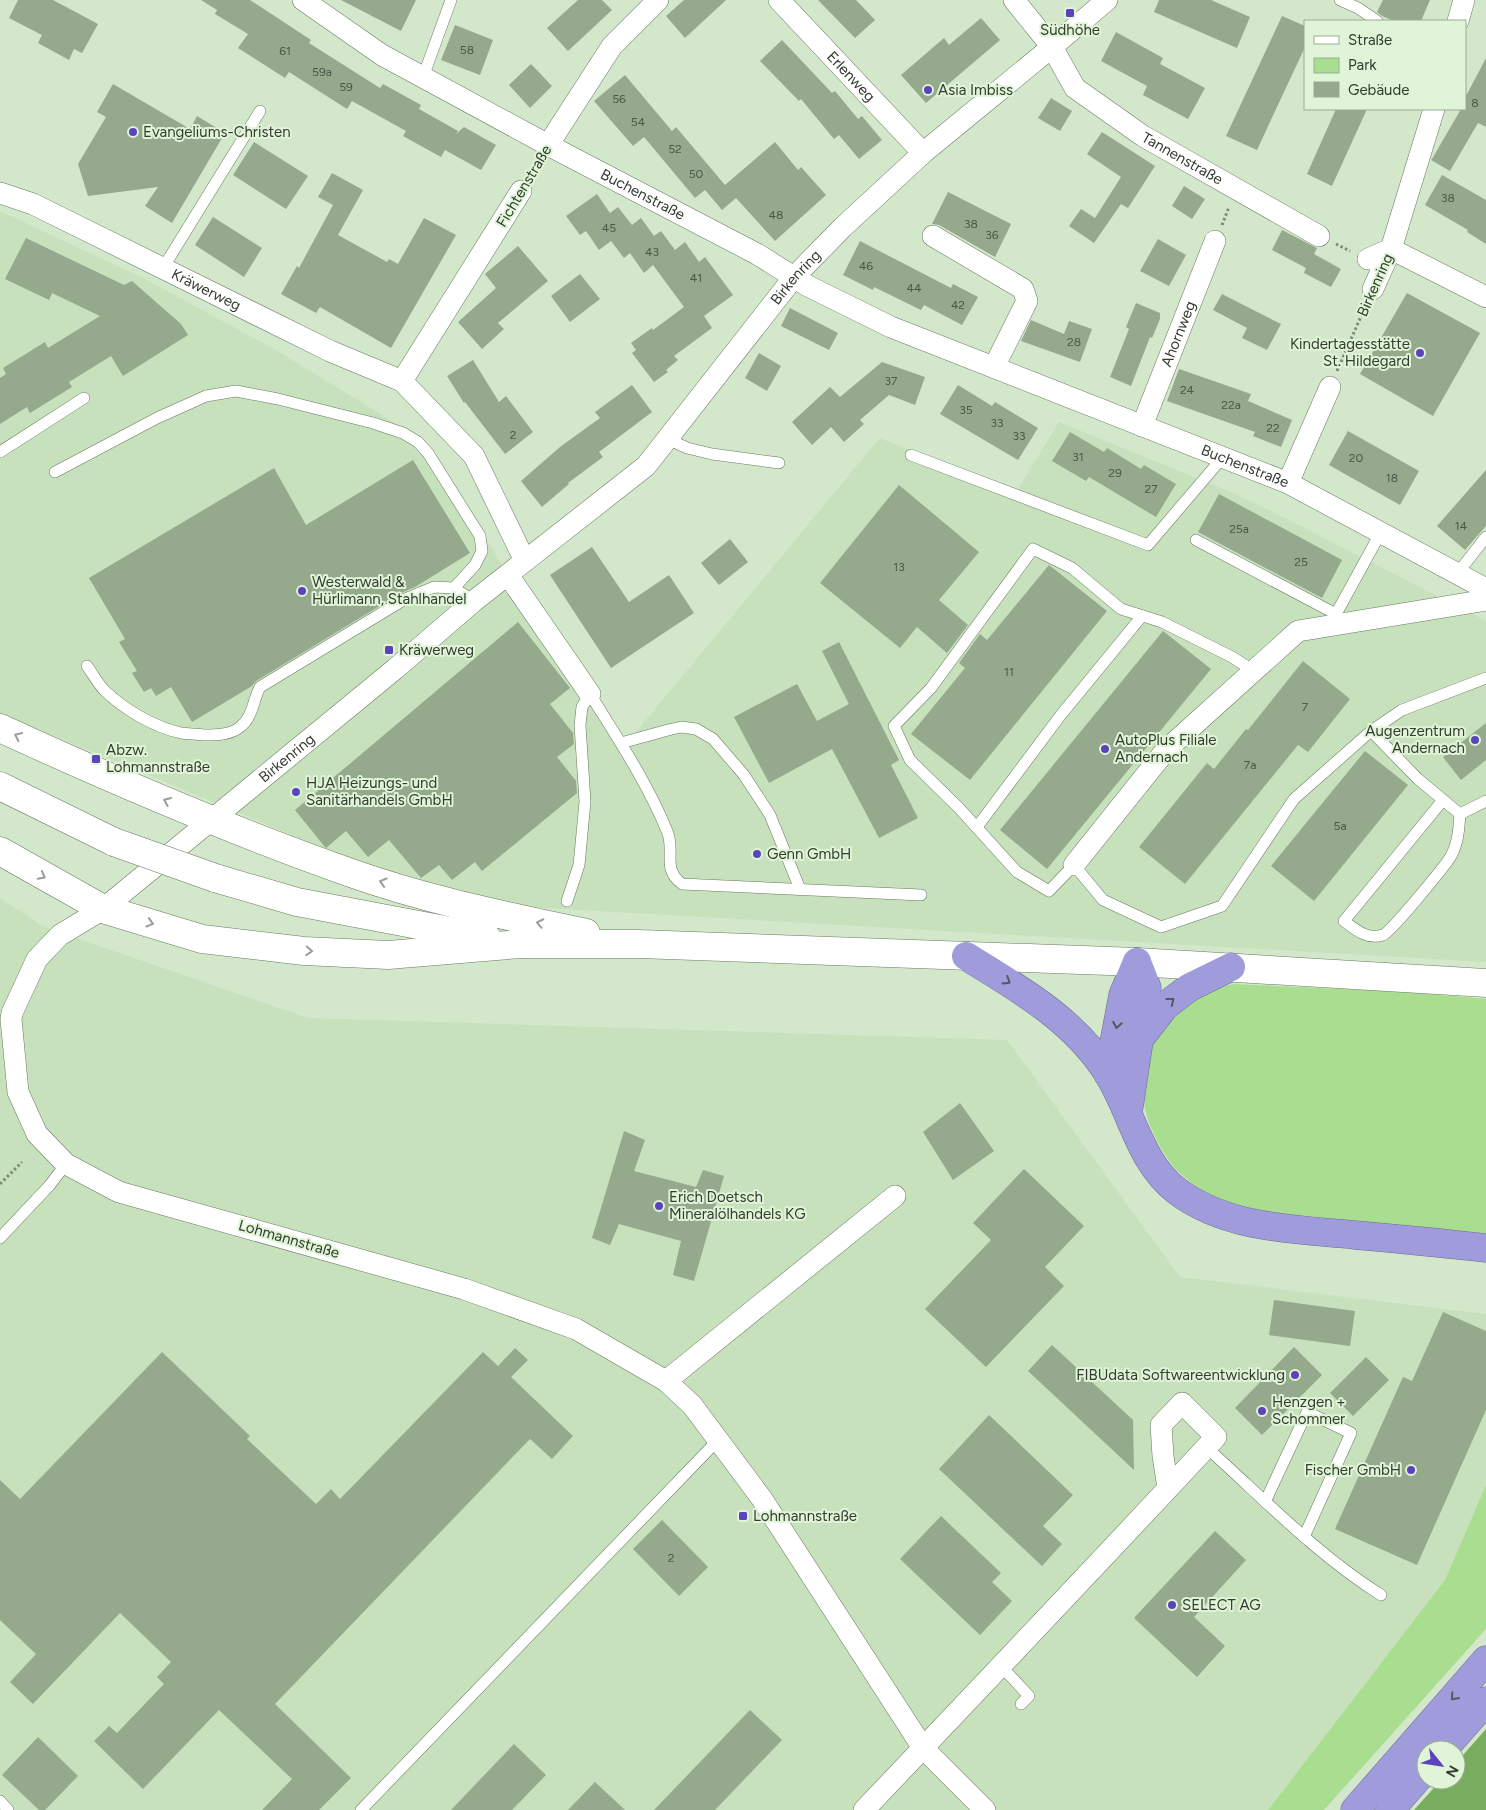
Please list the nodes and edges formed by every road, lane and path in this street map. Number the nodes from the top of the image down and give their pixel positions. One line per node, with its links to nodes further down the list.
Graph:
1 (303, 0): 12 (street, Buchenstraße)
2 (451, 0): 12 (lane)
3 (658, 0): 15 (street, Fichtenstraße)
4 (779, 0): 16 (street, Erlenweg)
5 (1014, 0): 11 (street, Tannenstraße)
6 (1107, 0): 11 (street, Birkenring)
7 (1340, 0): 9 (lane)
8 (1464, 0): 10 (street)
9 (1376, 20)
10 (1458, 20)
11 (1052, 47): 16 (street, Birkenring); 17 (street, Tannenstraße)
12 (423, 77): 15 (street, Buchenstraße)
13 (1434, 110): 23 (street, Birkenring)
14 (260, 111): 25 (lane)
15 (548, 145): 18 (path, Fichtenstraße); 26 (street, Buchenstraße)
16 (923, 154): 26 (street, Birkenring)
17 (1236, 188): 21 (street, Tannenstraße); 22 (path)
18 (521, 191): 30 (street, Fichtenstraße)
19 (0, 193): 25 (street, Kräwerweg)
20 (933, 236): 29 (street)
21 (1319, 236): 24 (path)
22 (1215, 241): 33 (street, Ahornweg)
23 (1391, 249): 24 (street); 27 (street, Birkenring); 28 (street)
24 (1368, 259)
25 (163, 268): 30 (street, Kräwerweg)
26 (794, 276): 29 (street, Buchenstraße); 34 (street, Birkenring)
27 (1373, 289): 31 (path, Birkenring)
28 (1486, 296)
29 (994, 367): 33 (street, Buchenstraße)
30 (402, 381): 44 (street, Kräwerweg)
31 (1330, 387): 40 (street)
32 (84, 398): 35 (lane)
33 (1142, 426): 37 (street, Buchenstraße)
34 (668, 439): 38 (lane); 44 (street, Birkenring)
35 (0, 452)
36 (911, 455): 37 (lane)
37 (1223, 457): 40 (street, Buchenstraße)
38 (779, 463)
39 (55, 472): 47 (lane)
40 (1288, 483): 41 (street, Buchenstraße)
41 (1381, 532): 43 (lane); 45 (street, Buchenstraße)
42 (1486, 536): 45 (lane)
43 (1196, 540)
44 (525, 562): 46 (street, Birkenring)
45 (1457, 574): 48 (street, Buchenstraße)
46 (508, 575): 50 (street, Birkenring); 55 (street)
47 (454, 588): 50 (lane); 52 (lane)
48 (1486, 589)
49 (1486, 600): 53 (street)
50 (474, 601): 63 (street, Birkenring)
51 (1142, 616): 53 (lane); 64 (lane); 64 (lane)
52 (87, 666)
53 (1254, 671): 66 (street)
54 (1486, 678): 57 (lane)
55 (590, 694): 58 (lane); 69 (lane)
56 (0, 728): 63 (main road, one-way to 56)
57 (1371, 731): 60 (lane); 66 (lane)
58 (621, 743): 67 (lane); 67 (lane)
59 (0, 786): 72 (main road, bridge)
60 (1444, 800): 62 (lane); 62 (lane)
61 (1486, 801): 62 (lane)
62 (1460, 814)
63 (212, 820): 70 (street, Birkenring); 73 (main road, one-way to 63)
64 (977, 827): 66 (lane)
65 (0, 851): 70 (main road, one-way to 70)
66 (1074, 865)
67 (800, 889): 68 (lane)
68 (921, 896)
69 (567, 901)
70 (103, 909): 71 (street, Birkenring); 72 (main road, one-way to 72)
71 (60, 935): 78 (street, Lohmannstraße)
72 (520, 944): 73 (main road)
73 (639, 944): 74 (main road)
74 (966, 956): 75 (main road); 80 (highway, one-way to 80)
75 (1137, 962): 76 (main road); 79 (highway); 80 (highway, one-way to 80)
76 (1231, 967): 77 (main road); 79 (highway, one-way to 76)
77 (1486, 983)
78 (6, 1010): 83 (street, Lohmannstraße)
79 (1140, 1038): 81 (highway)
80 (1108, 1074): 81 (highway)
81 (1128, 1114): 87 (highway)
82 (22, 1162): 84 (path)
83 (66, 1164): 86 (lane); 88 (street, Lohmannstraße)
84 (0, 1184)
85 (895, 1196): 88 (street)
86 (0, 1238)
87 (1486, 1248)
88 (666, 1381): 89 (street, Lohmannstraße)
89 (718, 1440): 100 (street, Lohmannstraße); 104 (lane)
90 (1206, 1447): 91 (street); 91 (street); 92 (lane)
91 (1168, 1488): 96 (street)
92 (1265, 1502): 93 (lane); 93 (lane)
93 (1304, 1537): 94 (lane)
94 (1380, 1595)
95 (1486, 1660): 107 (highway, one-way to 107)
96 (1001, 1666): 98 (lane); 100 (street)
97 (1486, 1701): 99 (highway)
98 (1020, 1704)
99 (1452, 1740)
100 (923, 1748): 105 (street); 106 (street, Lohmannstraße)
101 (1416, 1780): 108 (highway)
102 (0, 1801): 103 (lane)
103 (8, 1810)
104 (361, 1810)
105 (864, 1810)
106 (985, 1810)
107 (1354, 1810)
108 (1390, 1810)

